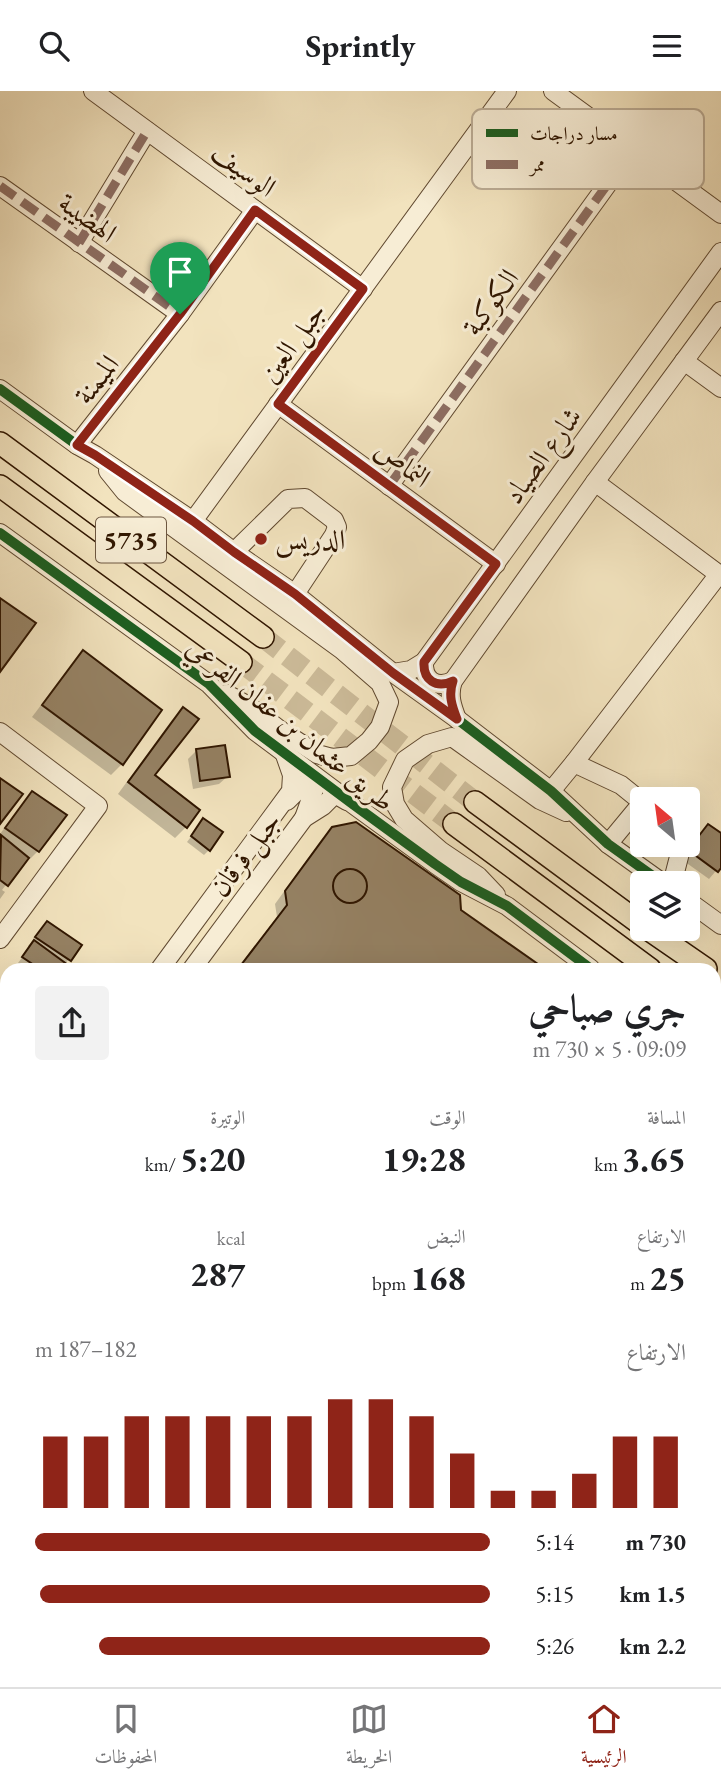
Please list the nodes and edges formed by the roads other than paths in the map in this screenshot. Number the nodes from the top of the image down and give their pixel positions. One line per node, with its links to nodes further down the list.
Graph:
1 (93, 91): 6 (street, الوسيف)
2 (507, 91): 4 (street, جبل العين)
3 (553, 91): 5 (street)
4 (494, 109)
5 (578, 109)
6 (147, 131): 11 (street, الوسيف); 13 (street)
7 (472, 139): 15 (street, جبل العين)
8 (0, 186): 13 (street, الهضيبة)
9 (604, 189): 27 (street, الكوكبة)
10 (687, 189): 12 (street)
11 (255, 210): 15 (street, الوسيف); 17 (street, الميمنة)
12 (721, 214)
13 (79, 243): 17 (street, الهضيبة)
14 (721, 252): 31 (street, شارع الصياد)
15 (363, 289): 21 (street, جبل العين)
16 (721, 311): 18 (street)
17 (180, 314): 23 (street, الميمنة)
18 (684, 361): 19 (street); 25 (street)
19 (721, 388)
20 (0, 389): 23 (street)
21 (278, 404): 27 (street, النماص); 28 (street, جبل العين)
22 (0, 443): 34 (main road, 5735)
23 (77, 445): 24 (street)
24 (95, 455): 28 (street); 39 (street)
25 (595, 482): 32 (street); 38 (street)
26 (0, 486): 35 (main road, 5735)
27 (389, 486): 31 (street, النماص)
28 (193, 521): 30 (street)
29 (0, 533): 39 (street, طريق عثمان بن عفان الفرعي)
30 (234, 552): 33 (street); 33 (street)
31 (496, 564): 36 (street, شارع الصياد)
32 (720, 575): 43 (street)
33 (295, 594): 37 (street)
34 (262, 637)
35 (241, 662)
36 (424, 662): 37 (street); 38 (street)
37 (393, 673): 40 (street)
38 (453, 681): 40 (street)
39 (209, 684): 42 (street, طريق عثمان بن عفان الفرعي)
40 (457, 719): 44 (street)
41 (0, 731): 59 (street)
42 (285, 754): 47 (street, طريق عثمان بن عفان الفرعي); 48 (street, جبل فرقان)
43 (575, 762): 44 (street); 45 (street)
44 (551, 791): 51 (street)
45 (630, 793)
46 (475, 802): 57 (main road)
47 (354, 805): 50 (street, جبل فرقان); 55 (street, طريق عثمان بن عفان الفرعي)
48 (279, 808): 50 (street); 61 (street, جبل فرقان)
49 (630, 817): 53 (street)
50 (304, 818): 62 (street, جبل فرقان)
51 (584, 822): 53 (street); 55 (street)
52 (454, 824): 64 (main road)
53 (608, 844): 54 (street)
54 (646, 871)
55 (507, 907): 63 (street, طريق عثمان بن عفان الفرعي)
56 (700, 910): 58 (street)
57 (630, 916)
58 (721, 925)
59 (0, 939)
60 (665, 941): 65 (main road)
61 (164, 963)
62 (196, 963)
63 (583, 963)
64 (642, 963)
65 (697, 963)

